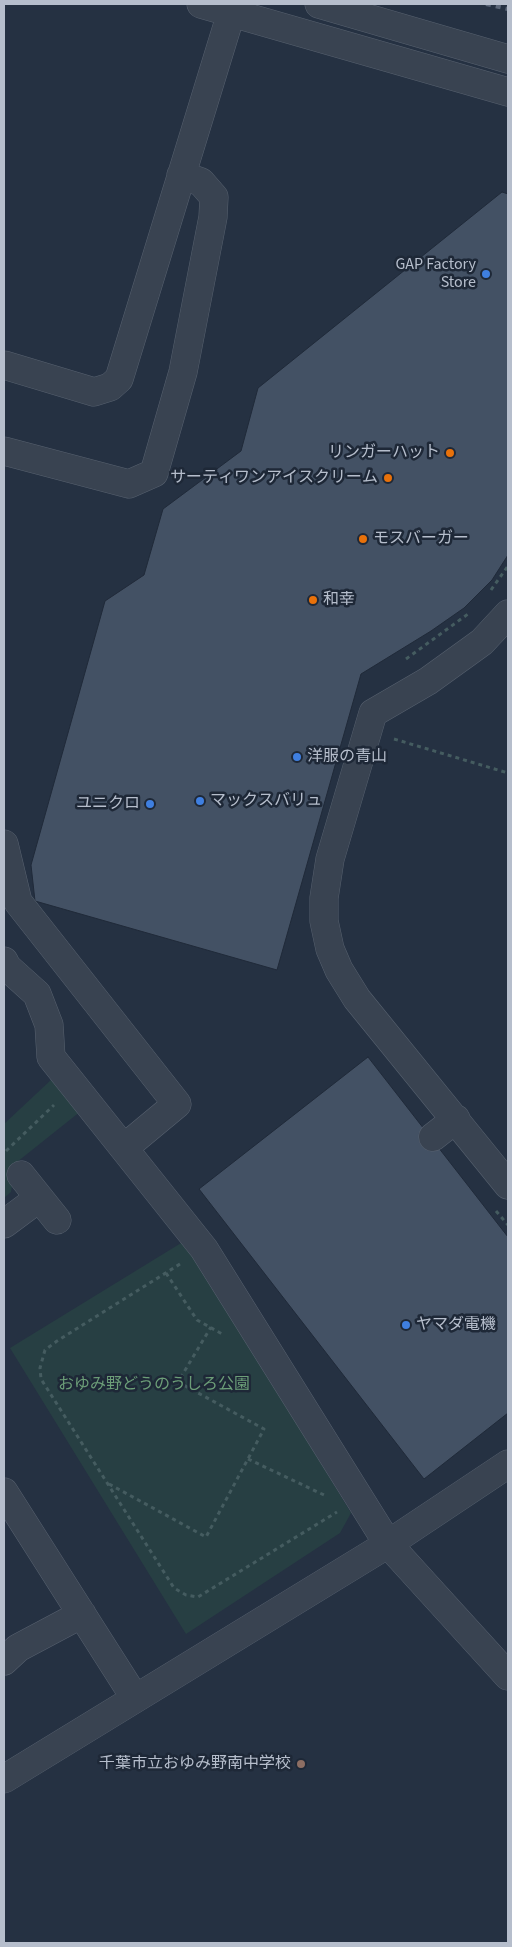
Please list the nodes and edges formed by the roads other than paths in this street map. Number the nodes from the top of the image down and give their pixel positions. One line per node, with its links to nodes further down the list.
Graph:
1 (201, 4): 3 (street)
2 (320, 4): 4 (street)
3 (233, 8): 5 (street); 6 (street)
4 (508, 59)
5 (508, 92)
6 (181, 175): 7 (street); 8 (street)
7 (4, 365)
8 (4, 451)
9 (508, 614): 12 (street)
10 (4, 844): 14 (street)
11 (4, 961): 14 (street)
12 (456, 1119): 13 (street); 16 (street)
13 (433, 1137)
14 (124, 1148): 22 (street)
15 (21, 1175): 17 (street)
16 (508, 1185)
17 (39, 1198): 18 (street); 19 (street)
18 (57, 1220)
19 (4, 1224)
20 (508, 1464): 22 (street)
21 (4, 1492): 23 (street)
22 (388, 1544): 25 (street); 26 (street)
23 (82, 1614): 24 (street); 26 (street)
24 (4, 1661)
25 (508, 1676)
26 (135, 1698): 27 (street)
27 (4, 1779)

